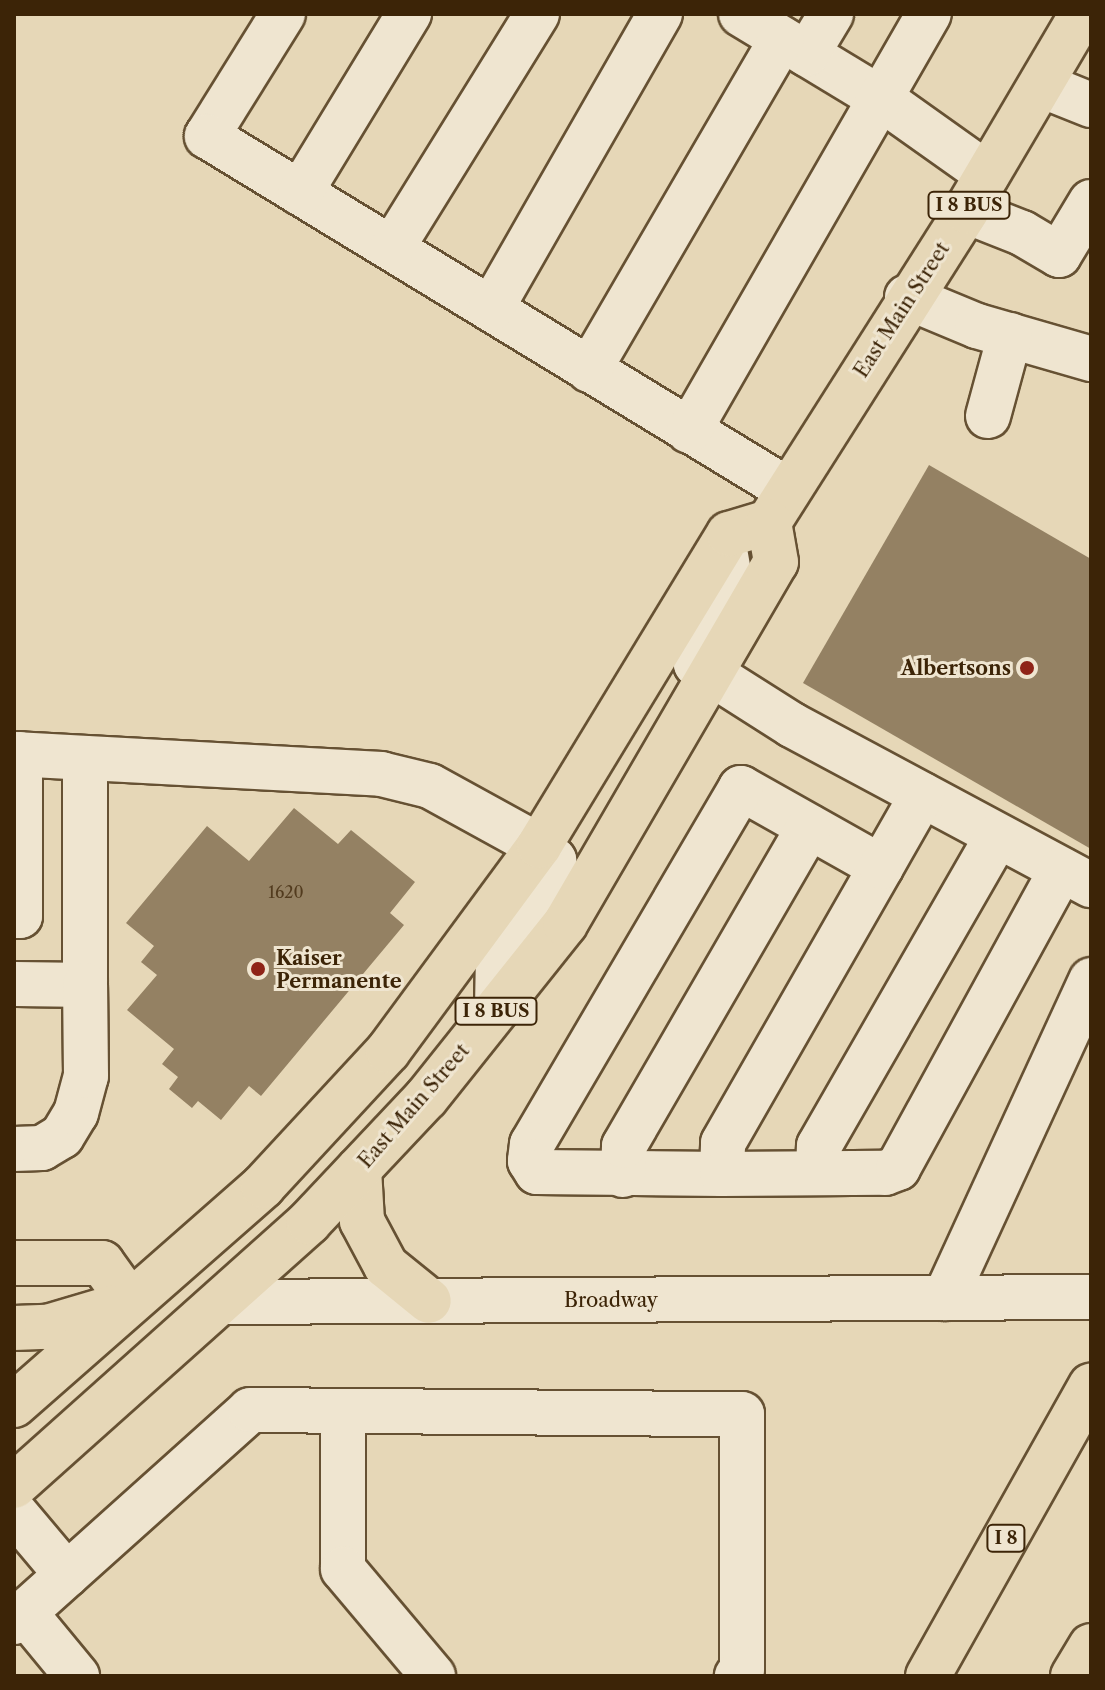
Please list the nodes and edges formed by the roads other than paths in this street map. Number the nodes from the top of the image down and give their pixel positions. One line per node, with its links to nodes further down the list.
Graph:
1 (283, 14): 14 (street)
2 (409, 14): 14 (street)
3 (537, 14): 16 (street)
4 (660, 14): 18 (street)
5 (831, 14): 9 (street)
6 (929, 14): 11 (street)
7 (1082, 14): 10 (main road, East Main Street / I 8 BUS)
8 (745, 15): 9 (street)
9 (795, 46): 11 (street); 21 (street)
10 (1041, 85): 12 (street); 13 (main road, East Main Street / I 8 BUS)
11 (883, 100): 13 (street); 23 (street)
12 (1091, 105)
13 (976, 192): 15 (street); 17 (main road, East Main Street / I 8 BUS)
14 (300, 193): 16 (street)
15 (1091, 202)
16 (392, 248): 18 (street)
17 (907, 297): 19 (street); 24 (main road, East Main Street / I 8 BUS)
18 (491, 309): 21 (street)
19 (1010, 335): 20 (street); 22 (street)
20 (1091, 359)
21 (589, 370): 23 (street)
22 (988, 416)
23 (689, 431): 24 (street)
24 (778, 506): 25 (main road, I 8 BUS); 26 (main road, East Main Street / I 8 BUS)
25 (724, 544): 26 (street); 33 (main road, I 8 BUS)
26 (711, 676): 29 (street); 40 (main road, East Main Street / I 8 BUS)
27 (17, 754): 28 (street); 30 (street)
28 (85, 758): 33 (street); 39 (street)
29 (922, 795): 32 (street); 34 (street)
30 (17, 819): 36 (street)
31 (809, 827): 34 (street); 45 (street); 45 (street)
32 (997, 836): 35 (street); 43 (street)
33 (539, 846): 40 (street); 50 (main road, I 8 BUS)
34 (881, 867): 44 (street)
35 (1076, 878): 43 (street)
36 (14, 916)
37 (1091, 980): 48 (street)
38 (14, 984): 39 (street)
39 (85, 985): 41 (street)
40 (497, 1009): 42 (main road, East Main Street / I 8 BUS)
41 (14, 1149)
42 (359, 1169): 49 (main road); 51 (main road, East Main Street / I 8 BUS)
43 (818, 1173): 44 (street)
44 (722, 1174): 45 (street)
45 (623, 1175)
46 (14, 1263): 50 (main road)
47 (1091, 1297): 48 (street, Broadway)
48 (945, 1298): 49 (street, Broadway)
49 (429, 1301): 51 (street, Broadway)
50 (130, 1302): 51 (main road, Broadway); 52 (main road, Broadway); 54 (main road, I 8 BUS)
51 (224, 1302): 56 (main road, East Main Street / I 8 BUS)
52 (14, 1328)
53 (1088, 1392): 64 (main road, I 8)
54 (15, 1401)
55 (343, 1411): 58 (street); 62 (street); 63 (street)
56 (14, 1486)
57 (14, 1512): 58 (street)
58 (67, 1575): 59 (street)
59 (20, 1617): 61 (street)
60 (1091, 1646): 65 (main road)
61 (77, 1676)
62 (433, 1676)
63 (737, 1676)
64 (928, 1676)
65 (1073, 1676)

